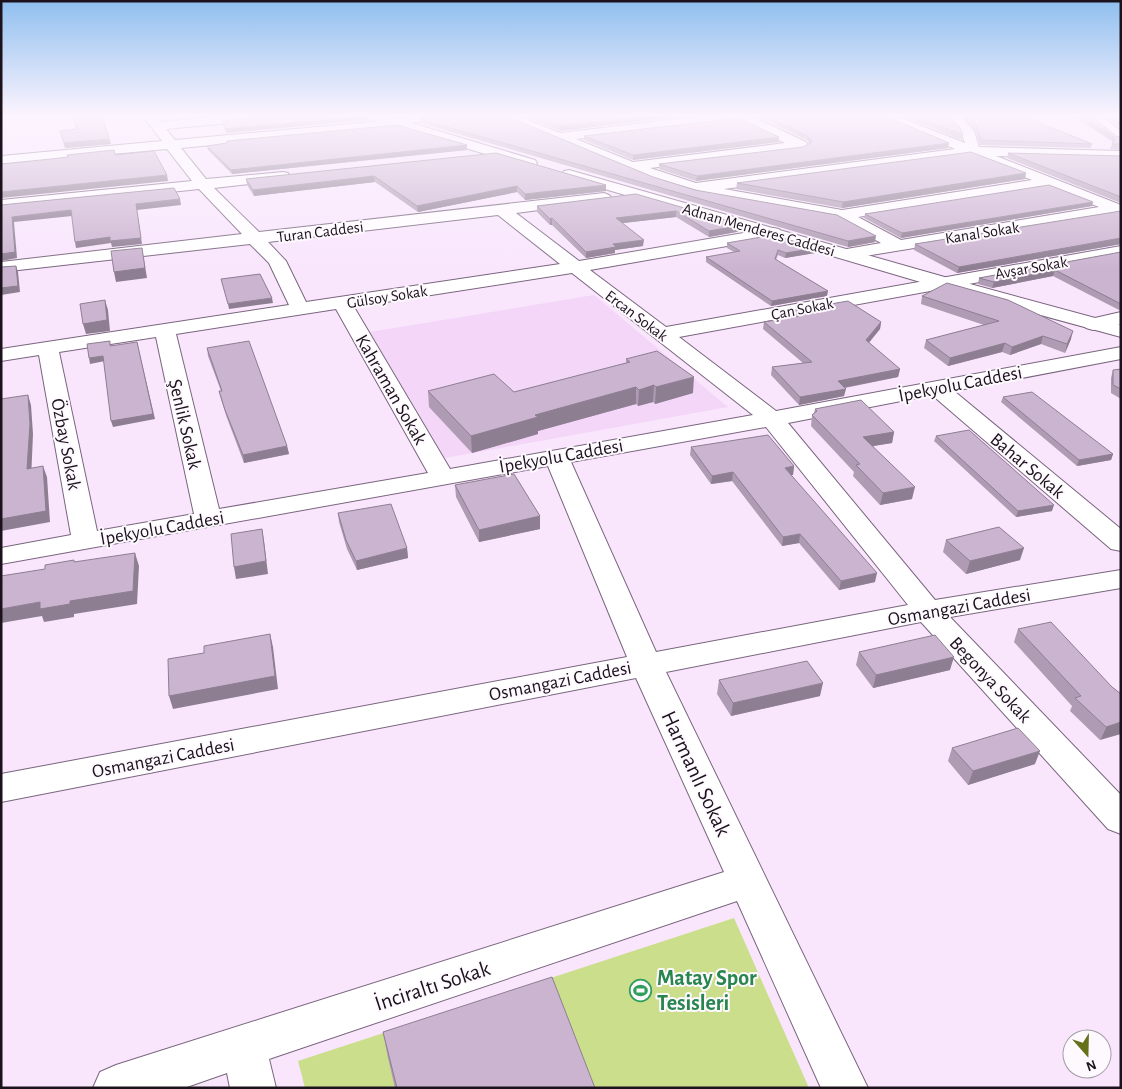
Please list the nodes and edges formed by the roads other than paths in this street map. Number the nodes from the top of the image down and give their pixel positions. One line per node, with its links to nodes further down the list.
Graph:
1 (188, 166): 12 (street)
2 (540, 166): 14 (street, Adnan Menderes Caddesi)
3 (628, 166): 8 (street)
4 (640, 166): 8 (street)
5 (843, 166): 9 (street)
6 (864, 166): 9 (street)
7 (1011, 166): 11 (street)
8 (631, 167): 13 (street)
9 (848, 168): 13 (street)
10 (301, 174): 12 (street)
11 (1052, 182): 16 (street); 18 (street)
12 (203, 185): 15 (street); 20 (street)
13 (696, 188): 18 (street)
14 (638, 194): 17 (street, Turan Caddesi); 19 (street, Adnan Menderes Caddesi)
15 (1, 205)
16 (1120, 206): 21 (street, Kanal Sokak)
17 (502, 210): 20 (street, Turan Caddesi); 25 (street, Ercan Sokak)
18 (842, 214): 21 (street)
19 (773, 233): 23 (street, Adnan Menderes Caddesi); 25 (street, Gülsoy Sokak)
20 (255, 238): 24 (street, Turan Caddesi); 28 (street)
21 (899, 246): 23 (street, Kanal Sokak)
22 (1121, 251): 26 (street, Avşar Sokak)
23 (847, 254): 26 (street, Adnan Menderes Caddesi)
24 (1, 267)
25 (575, 267): 27 (street, Gülsoy Sokak); 33 (street, Ercan Sokak)
26 (941, 282): 30 (street, Adnan Menderes Caddesi); 33 (street, Çan Sokak)
27 (342, 303): 28 (street, Gülsoy Sokak); 40 (street, Kahraman Sokak)
28 (300, 309): 31 (street, Gülsoy Sokak)
29 (1121, 318): 30 (street)
30 (1093, 324): 32 (street, Adnan Menderes Caddesi)
31 (165, 330): 34 (street, Gülsoy Sokak); 41 (street, Şenlik Sokak)
32 (1121, 332)
33 (662, 334): 38 (street, Ercan Sokak)
34 (48, 348): 36 (street, Gülsoy Sokak); 42 (street, Özbay Sokak)
35 (1121, 353): 37 (street, İpekyolu Caddesi)
36 (1, 355)
37 (936, 387): 38 (street, İpekyolu Caddesi); 43 (street, Bahar Sokak)
38 (772, 418): 39 (street, İpekyolu Caddesi); 46 (street, Begonya Sokak)
39 (556, 456): 40 (street, İpekyolu Caddesi); 47 (street, Harmanlı Sokak)
40 (442, 476): 41 (street, İpekyolu Caddesi)
41 (208, 519): 42 (street, İpekyolu Caddesi)
42 (86, 540): 44 (street, İpekyolu Caddesi)
43 (1121, 543)
44 (1, 556)
45 (1121, 579): 46 (street, Osmangazi Caddesi)
46 (928, 611): 47 (street, Osmangazi Caddesi); 49 (street, Begonya Sokak)
47 (646, 664): 48 (street, Osmangazi Caddesi); 50 (street, Harmanlı Sokak)
48 (1, 788)
49 (1121, 819)
50 (748, 881): 51 (street, İnciraltı Sokak); 53 (street, Harmanlı Sokak)
51 (248, 1067): 52 (street, İnciraltı Sokak)
52 (116, 1088)
53 (845, 1088)

